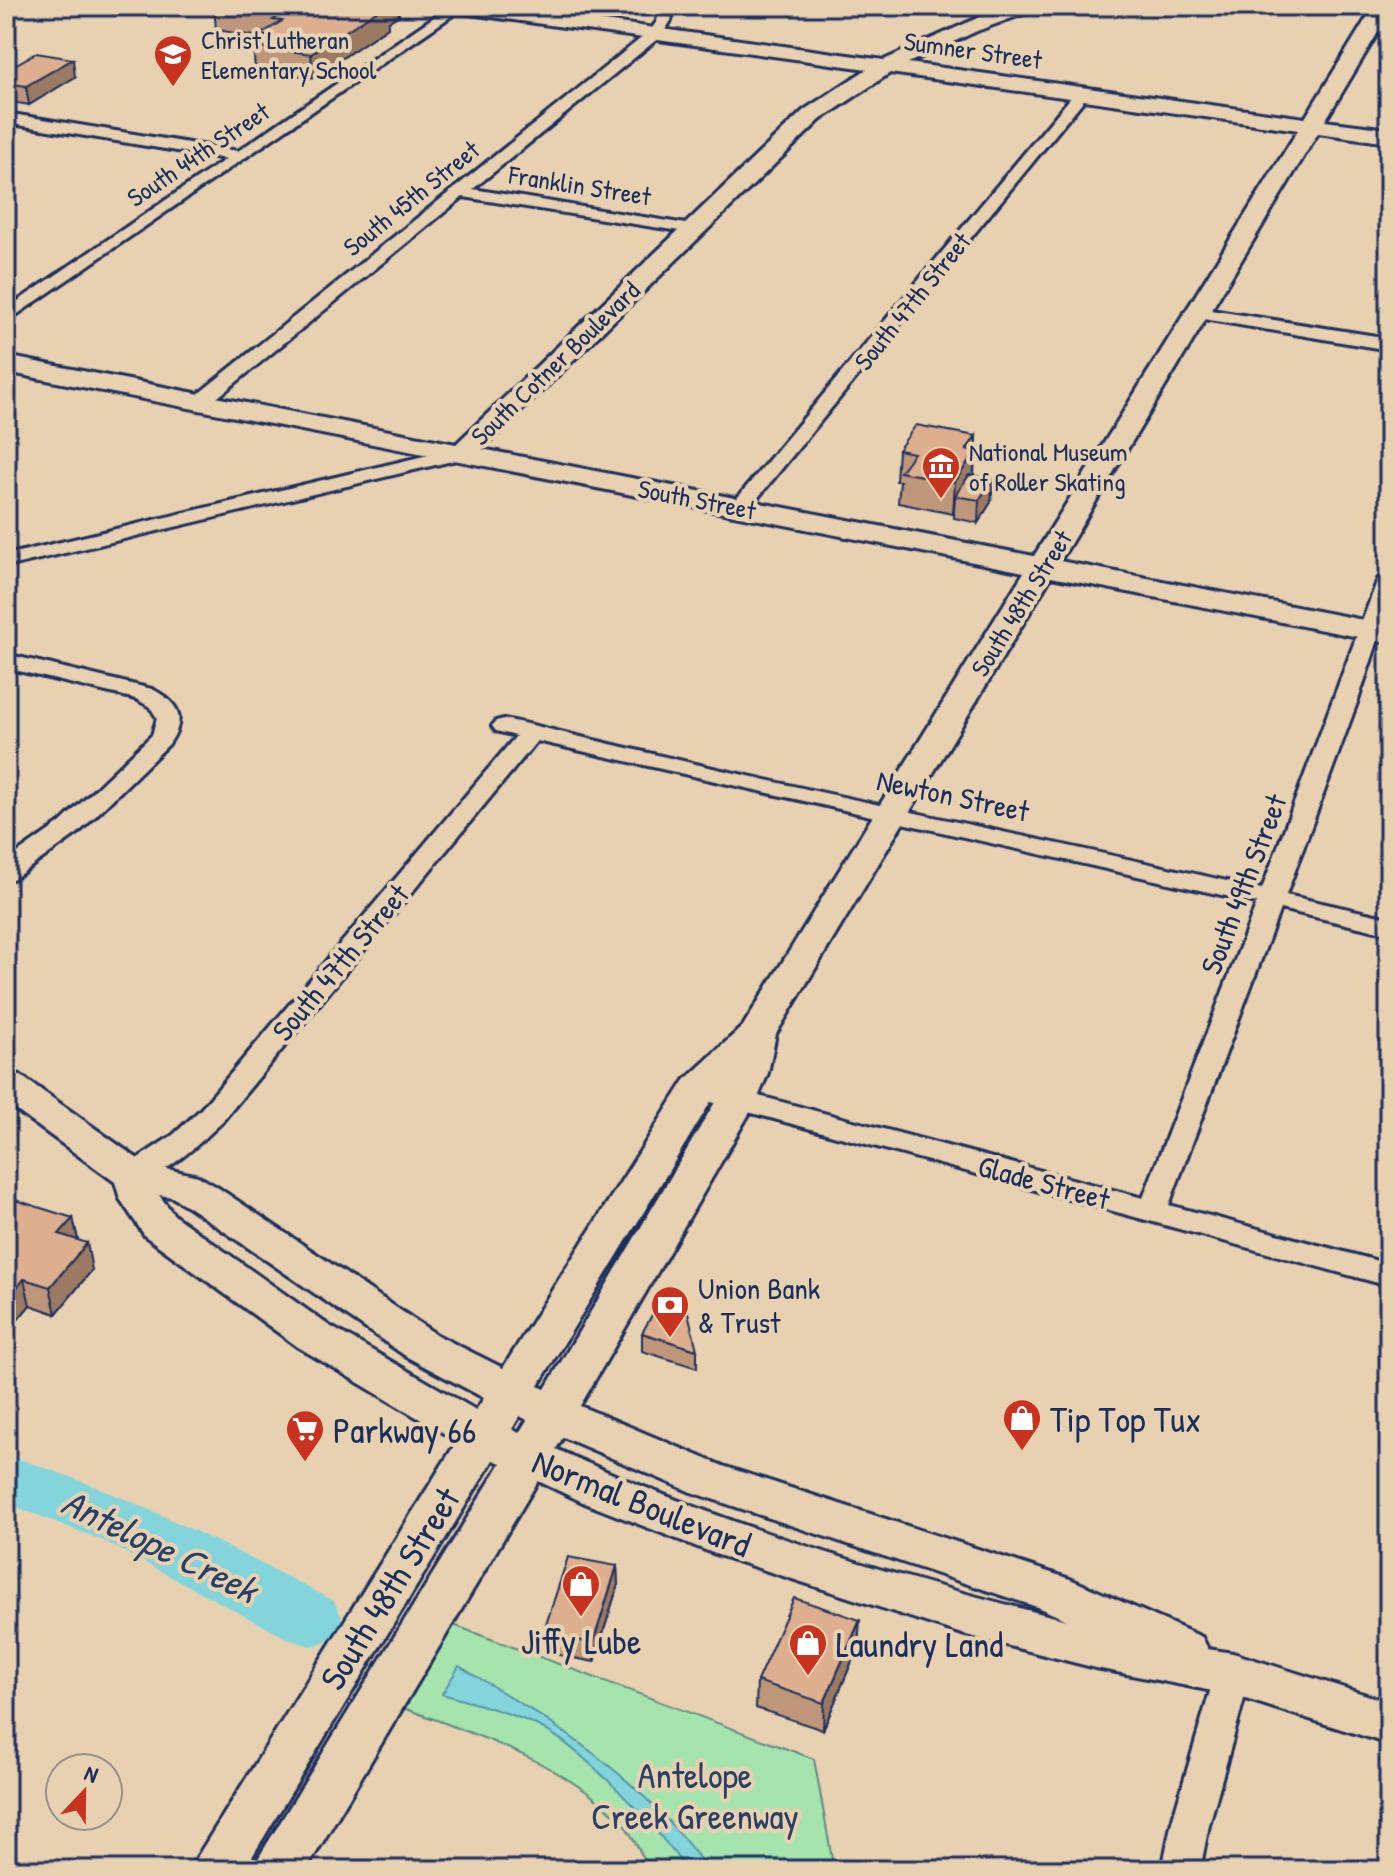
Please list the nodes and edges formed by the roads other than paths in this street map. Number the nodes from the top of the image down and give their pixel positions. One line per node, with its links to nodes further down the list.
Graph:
1 (458, 6): 5 (main road, Sumner Street); 11 (street, South 44th Street)
2 (667, 6): 5 (street)
3 (1027, 6): 6 (main road, South Cotner Boulevard)
4 (1384, 6): 9 (main road, South 48th Street)
5 (655, 34): 6 (main road, Sumner Street); 12 (street, South 45th Street)
6 (887, 66): 7 (main road, Sumner Street); 13 (main road, South Cotner Boulevard)
7 (1082, 93): 9 (main road, Sumner Street); 20 (street, South 47th Street)
8 (6, 118): 11 (street)
9 (1312, 125): 10 (main road, Sumner Street); 14 (main road, South 48th Street)
10 (1389, 136)
11 (240, 156): 15 (street, South 44th Street)
12 (460, 192): 13 (street, Franklin Street); 18 (street, South 45th Street)
13 (692, 230): 19 (main road, South Cotner Boulevard)
14 (1198, 313): 16 (street); 22 (main road, South 48th Street)
15 (6, 317)
16 (1389, 344)
17 (6, 364): 18 (main road, South Street)
18 (200, 402): 19 (main road, South Street)
19 (462, 453): 20 (main road, South Street); 21 (street, South Cotner Boulevard)
20 (740, 507): 22 (main road, South Street)
21 (6, 561)
22 (1043, 567): 24 (main road, South Street); 27 (main road, South 48th Street)
23 (1389, 579): 24 (street, South 49th Street)
24 (1379, 632): 29 (street, South 49th Street)
25 (6, 661): 28 (street)
26 (518, 729): 27 (street, Newton Street); 33 (street, South 47th Street)
27 (893, 814): 29 (street, Newton Street); 32 (main road, South 48th Street)
28 (6, 873)
29 (1271, 899): 30 (street, Newton Street); 34 (street, South 49th Street)
30 (1389, 926)
31 (6, 1084): 33 (main road, Normal Boulevard)
32 (719, 1095): 34 (street, Glade Street); 36 (main road, South 48th Street); 37 (main road, South 48th Street)
33 (133, 1175): 36 (main road, Normal Boulevard); 38 (main road, Normal Boulevard)
34 (1152, 1212): 35 (street, Glade Street)
35 (1389, 1275)
36 (512, 1394): 37 (main road, Normal Boulevard); 38 (main road, South 48th Street)
37 (552, 1413): 39 (main road, South 48th Street); 40 (main road, Normal Boulevard)
38 (484, 1436): 39 (main road, Normal Boulevard); 42 (main road, South 48th Street)
39 (527, 1457): 40 (main road, Normal Boulevard); 43 (main road, South 48th Street)
40 (1233, 1674): 41 (main road, Normal Boulevard); 44 (street)
41 (1389, 1723)
42 (215, 1870)
43 (277, 1870)
44 (1181, 1870)

